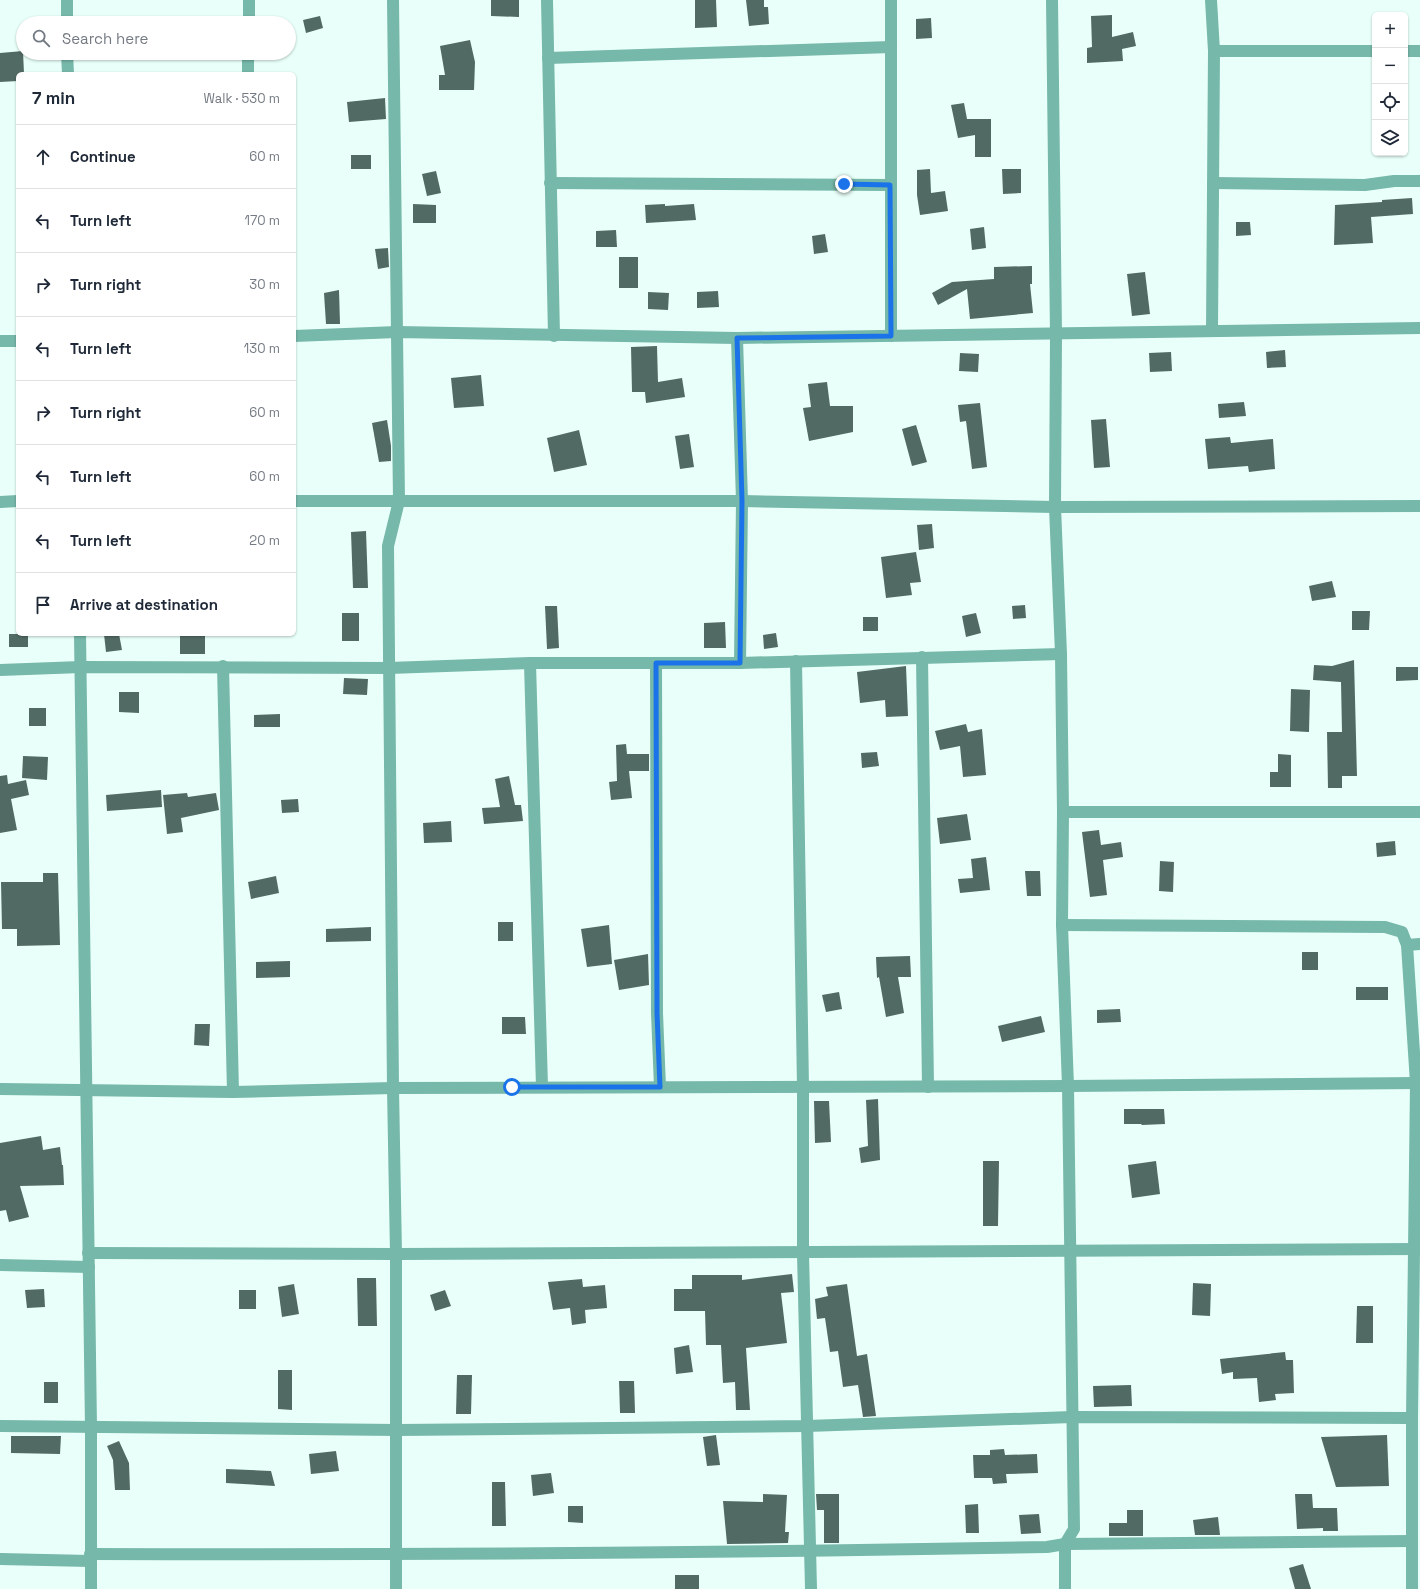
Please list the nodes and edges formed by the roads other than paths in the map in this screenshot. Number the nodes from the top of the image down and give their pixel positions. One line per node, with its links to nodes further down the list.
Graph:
1 (67, 0): 8 (street)
2 (249, 0): 9 (street)
3 (393, 0): 26 (street)
4 (546, 0): 15 (street)
5 (891, 0): 10 (street)
6 (1052, 0): 27 (street)
7 (1211, 0): 11 (street)
8 (67, 16)
9 (249, 16)
10 (892, 47): 15 (street); 23 (street)
11 (1214, 50): 12 (street); 22 (street)
12 (1372, 51)
13 (1408, 51): 14 (street)
14 (1420, 51)
15 (548, 58): 21 (street)
16 (68, 60): 18 (street)
17 (248, 60): 19 (street)
18 (68, 72)
19 (248, 72)
20 (1420, 182): 22 (street)
21 (550, 183): 23 (street); 29 (street)
22 (1213, 183): 25 (street)
23 (890, 185): 30 (street)
24 (1420, 328): 25 (street)
25 (1212, 331): 27 (street)
26 (397, 332): 28 (street); 29 (street); 36 (street)
27 (1056, 334): 30 (street); 40 (street)
28 (296, 336)
29 (554, 336): 31 (street)
30 (891, 336): 31 (street)
31 (737, 338): 37 (street)
32 (16, 340): 33 (street)
33 (0, 341)
34 (16, 501): 38 (street)
35 (296, 501): 36 (street)
36 (399, 501): 37 (street); 50 (street)
37 (742, 501): 40 (street); 47 (street)
38 (0, 502)
39 (1420, 506): 40 (street)
40 (1055, 507): 42 (street)
41 (80, 636): 49 (street)
42 (1060, 654): 43 (street); 52 (street)
43 (922, 657): 44 (street); 62 (street)
44 (796, 661): 47 (street); 61 (street)
45 (530, 663): 46 (street); 50 (street); 59 (street)
46 (656, 663): 47 (street); 60 (street)
47 (740, 663)
48 (223, 666): 49 (street); 50 (street); 66 (street)
49 (81, 667): 51 (street); 65 (street)
50 (388, 668): 63 (street)
51 (0, 670)
52 (1063, 812): 53 (street); 54 (street)
53 (1420, 812)
54 (1062, 925): 56 (street); 58 (street)
55 (1420, 944): 56 (street)
56 (1408, 945): 57 (street)
57 (1418, 1083): 58 (street); 67 (street)
58 (1068, 1086): 62 (street); 69 (street)
59 (542, 1087): 60 (street); 63 (street)
60 (660, 1087): 61 (street)
61 (804, 1087): 62 (street); 68 (street)
62 (928, 1087)
63 (392, 1088): 66 (street); 71 (street)
64 (0, 1089): 65 (street)
65 (86, 1090): 66 (street); 70 (street)
66 (233, 1092)
67 (1417, 1249): 69 (street); 75 (street)
68 (804, 1252): 69 (street); 71 (street); 77 (street)
69 (1071, 1252): 74 (street)
70 (88, 1253): 71 (street); 73 (street)
71 (396, 1254): 79 (street)
72 (0, 1265): 73 (street)
73 (89, 1267): 78 (street)
74 (1072, 1417): 75 (street); 77 (street); 81 (street)
75 (1412, 1418): 80 (street)
76 (0, 1426): 78 (street)
77 (807, 1426): 79 (street); 82 (street)
78 (91, 1428): 79 (street); 84 (street)
79 (397, 1430): 83 (street)
80 (1412, 1541): 81 (street); 90 (street)
81 (1065, 1544): 82 (street); 89 (street)
82 (810, 1552): 83 (street); 88 (street)
83 (396, 1555): 84 (street); 87 (street)
84 (90, 1558): 85 (street); 86 (street)
85 (0, 1560)
86 (91, 1589)
87 (396, 1589)
88 (811, 1589)
89 (1065, 1589)
90 (1412, 1589)

